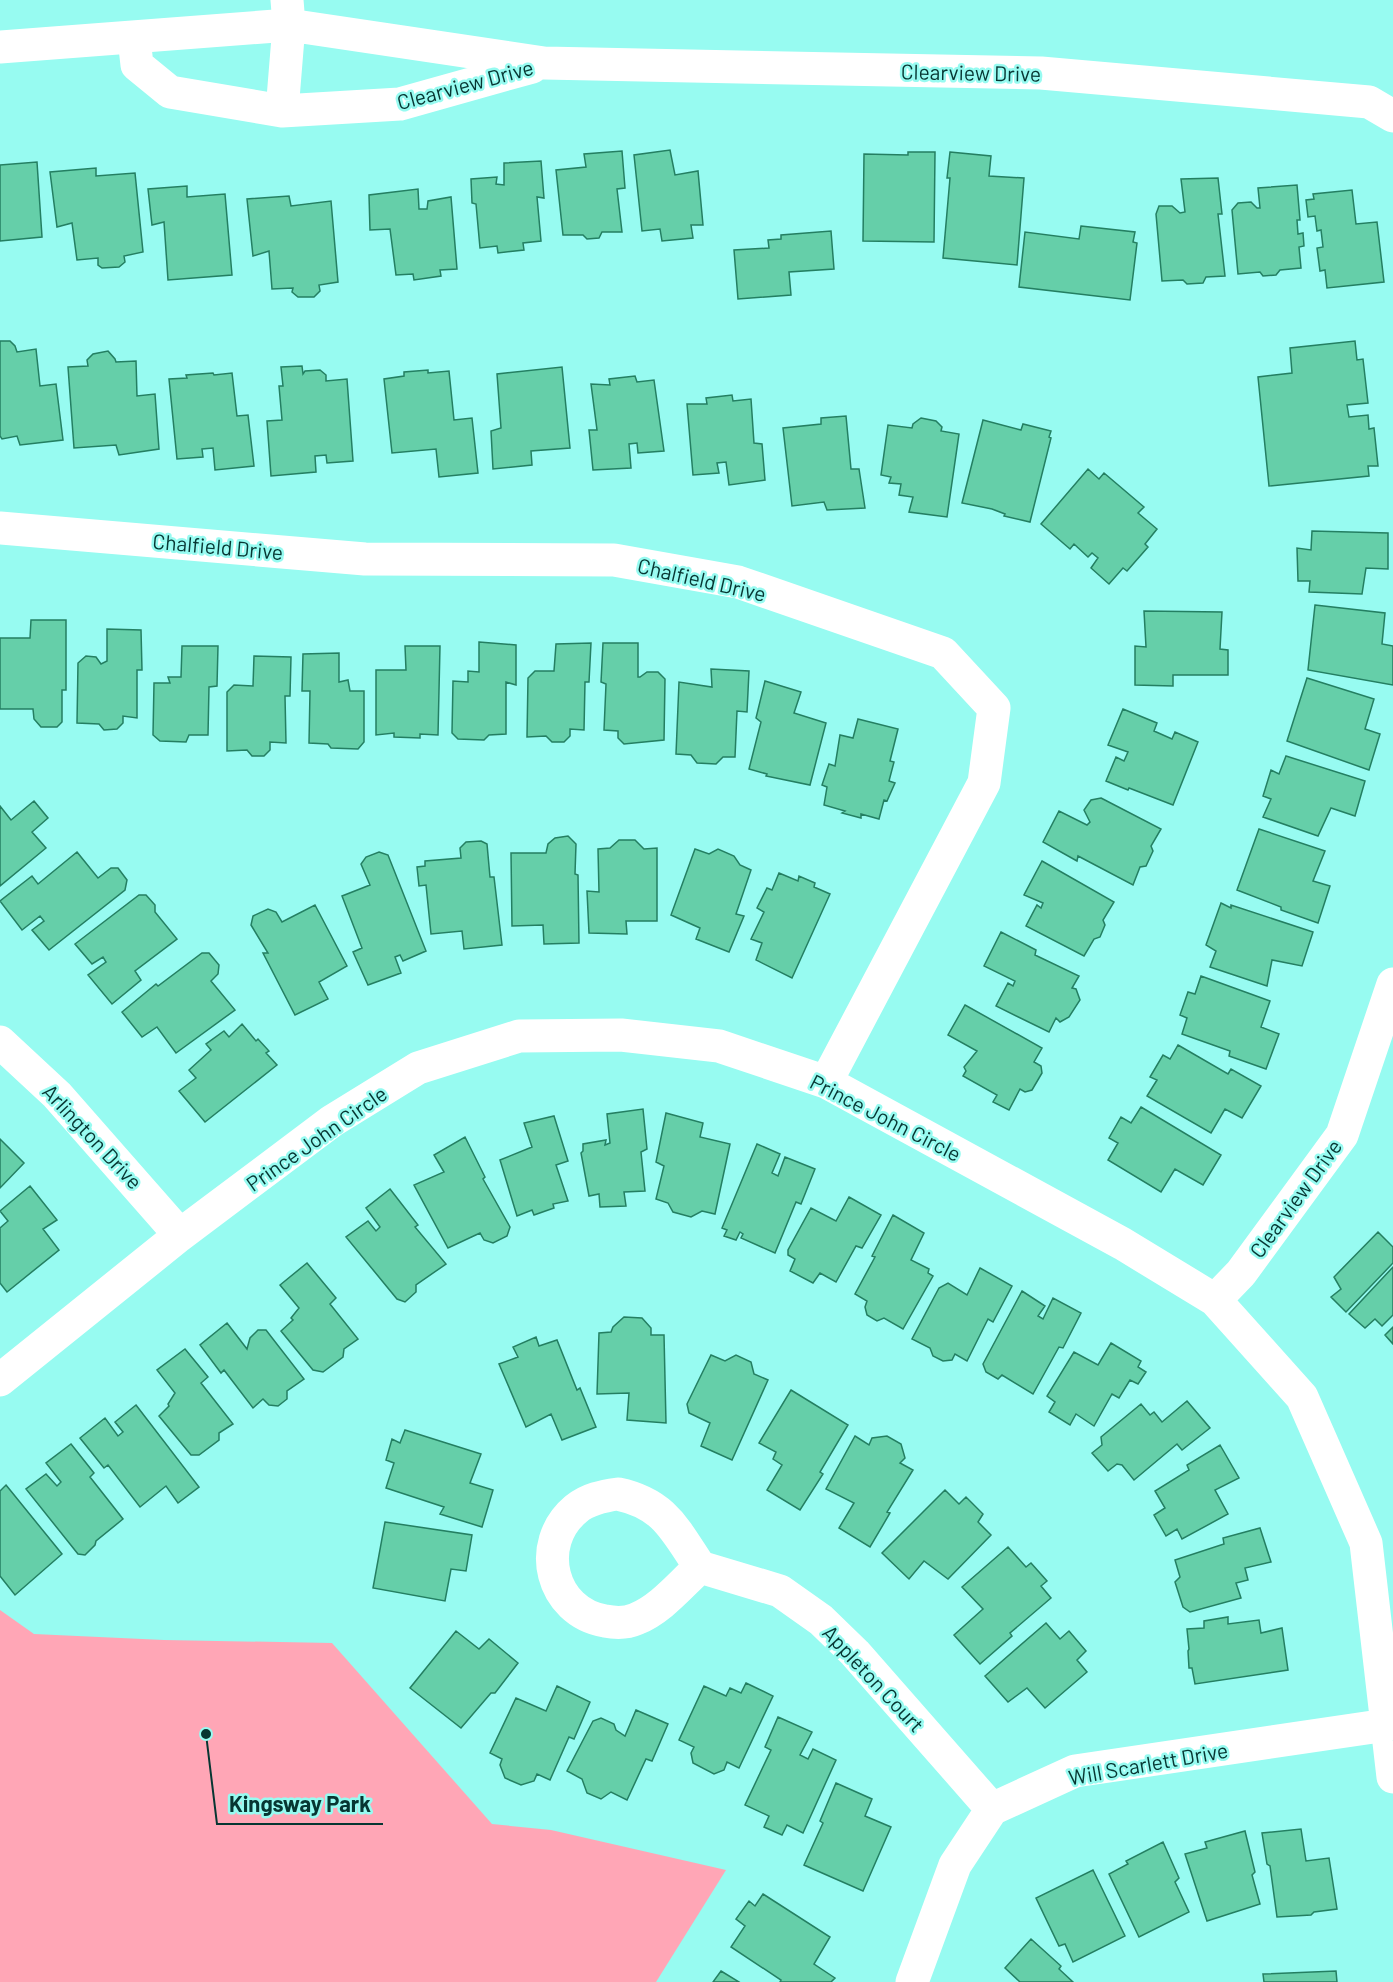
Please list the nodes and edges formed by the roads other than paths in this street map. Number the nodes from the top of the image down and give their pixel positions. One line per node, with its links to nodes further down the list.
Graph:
1 (288, 12): 2 (street, Clearview Drive); 4 (street, Clearview Drive); 5 (street)
2 (134, 38): 3 (street, Clearview Drive); 5 (street, Clearview Drive)
3 (0, 47)
4 (544, 63): 5 (street, Clearview Drive); 6 (street, Clearview Drive)
5 (282, 111)
6 (1393, 116)
7 (0, 528): 10 (street, Chalfield Drive)
8 (1393, 984): 12 (street, Clearview Drive)
9 (0, 1042): 11 (street, Arlington Drive)
10 (826, 1082): 11 (street, Prince John Circle); 12 (street, Prince John Circle)
11 (180, 1235): 13 (street, Prince John Circle)
12 (1215, 1300): 15 (street, Prince John Circle)
13 (0, 1380)
14 (700, 1567): 14 (street); 17 (street, Appleton Court)
15 (1390, 1724): 16 (street, Prince John Circle); 17 (street, Will Scarlett Drive)
16 (1393, 1777)
17 (992, 1809): 18 (street)
18 (912, 1982)

